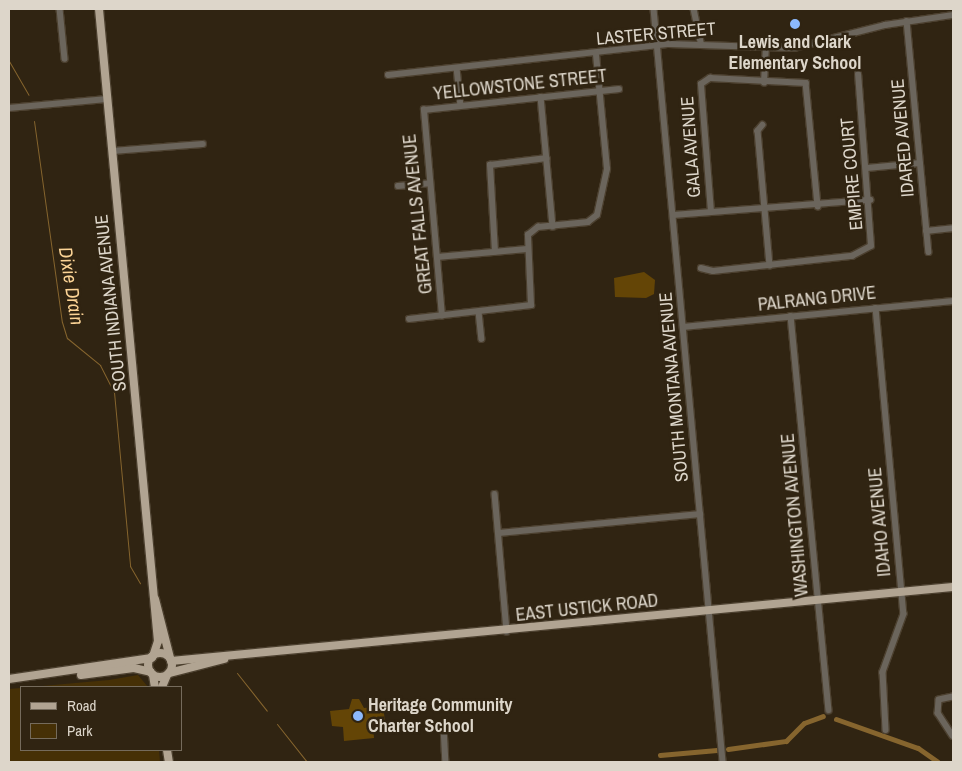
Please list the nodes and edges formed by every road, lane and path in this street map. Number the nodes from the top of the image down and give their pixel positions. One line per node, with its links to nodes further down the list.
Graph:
1 (60, 9): 11 (street)
2 (99, 9): 19 (main road, SOUTH INDIANA AVENUE)
3 (654, 9): 8 (street, SOUTH MONTANA AVENUE)
4 (694, 9): 7 (street)
5 (953, 15): 6 (street, LASTER STREET)
6 (907, 21): 9 (street, LASTER STREET); 27 (street, IDARED AVENUE)
7 (700, 43): 8 (street, LASTER STREET); 9 (street, LASTER STREET)
8 (657, 46): 10 (street, LASTER STREET); 35 (street, SOUTH MONTANA AVENUE)
9 (766, 48): 15 (street)
10 (596, 54): 12 (street, LASTER STREET); 17 (street)
11 (64, 58)
12 (457, 68): 14 (street, LASTER STREET); 20 (street)
13 (858, 74): 28 (street, EMPIRE COURT)
14 (388, 75)
15 (764, 83): 32 (street); 34 (street, GALA AVENUE)
16 (619, 90): 17 (street, YELLOWSTONE STREET)
17 (600, 91): 18 (street, YELLOWSTONE STREET); 36 (street)
18 (542, 97): 20 (street, YELLOWSTONE STREET); 26 (street)
19 (107, 98): 21 (street); 25 (main road, SOUTH INDIANA AVENUE)
20 (461, 104): 22 (street, YELLOWSTONE STREET)
21 (9, 108)
22 (424, 110): 29 (street, GREAT FALLS AVENUE)
23 (763, 125): 33 (street)
24 (203, 144): 25 (street)
25 (112, 151): 58 (main road, SOUTH INDIANA AVENUE)
26 (547, 158): 36 (street); 40 (street)
27 (920, 163): 28 (street); 38 (street, IDARED AVENUE)
28 (867, 168): 31 (street, EMPIRE COURT)
29 (430, 183): 30 (street); 42 (street, GREAT FALLS AVENUE)
30 (398, 186)
31 (870, 200): 32 (street); 43 (street, EMPIRE COURT)
32 (818, 206): 33 (street)
33 (765, 211): 34 (street); 43 (street)
34 (711, 212): 35 (street)
35 (673, 215): 51 (street, SOUTH MONTANA AVENUE)
36 (553, 226): 39 (street)
37 (953, 228): 38 (street)
38 (926, 231): 41 (street, IDARED AVENUE)
39 (527, 249): 40 (street); 47 (street)
40 (495, 252): 42 (street)
41 (929, 252)
42 (437, 257): 48 (street, GREAT FALLS AVENUE)
43 (770, 265): 44 (street, EMPIRE COURT)
44 (701, 268)
45 (953, 300): 46 (street, PALRANG DRIVE)
46 (876, 308): 49 (street, PALRANG DRIVE); 57 (street, IDAHO AVENUE)
47 (479, 312): 48 (street); 52 (street)
48 (442, 316): 50 (street)
49 (791, 316): 51 (street, PALRANG DRIVE); 59 (street, WASHINGTON AVENUE)
50 (409, 319)
51 (683, 327): 54 (street, SOUTH MONTANA AVENUE)
52 (482, 339)
53 (495, 494): 55 (street)
54 (700, 514): 55 (street); 60 (street, SOUTH MONTANA AVENUE)
55 (499, 533): 61 (street)
56 (953, 587): 57 (main road, EAST USTICK ROAD)
57 (902, 592): 59 (main road, EAST USTICK ROAD); 74 (street, IDAHO AVENUE)
58 (154, 595): 62 (main road, SOUTH INDIANA AVENUE); 64 (main road, SOUTH INDIANA AVENUE)
59 (818, 600): 60 (main road, EAST USTICK ROAD); 72 (street, WASHINGTON AVENUE)
60 (709, 610): 61 (main road, EAST USTICK ROAD); 77 (street, SOUTH MONTANA AVENUE)
61 (507, 631): 63 (main road, EAST USTICK ROAD)
62 (152, 657): 64 (main road, EAST USTICK ROAD); 65 (main road); 66 (main road, SOUTH INDIANA AVENUE)
63 (224, 659): 64 (main road, EAST USTICK ROAD); 67 (main road, EAST USTICK ROAD)
64 (170, 660): 67 (main road)
65 (54, 674): 66 (main road); 68 (main road)
66 (152, 674): 67 (main road, EAST USTICK ROAD); 69 (main road)
67 (168, 674): 70 (main road)
68 (9, 679)
69 (155, 686)
70 (162, 686)
71 (953, 697): 75 (street)
72 (830, 710)
73 (444, 727): 76 (street)
74 (886, 730)
75 (953, 736)
76 (446, 762)
77 (723, 762)

